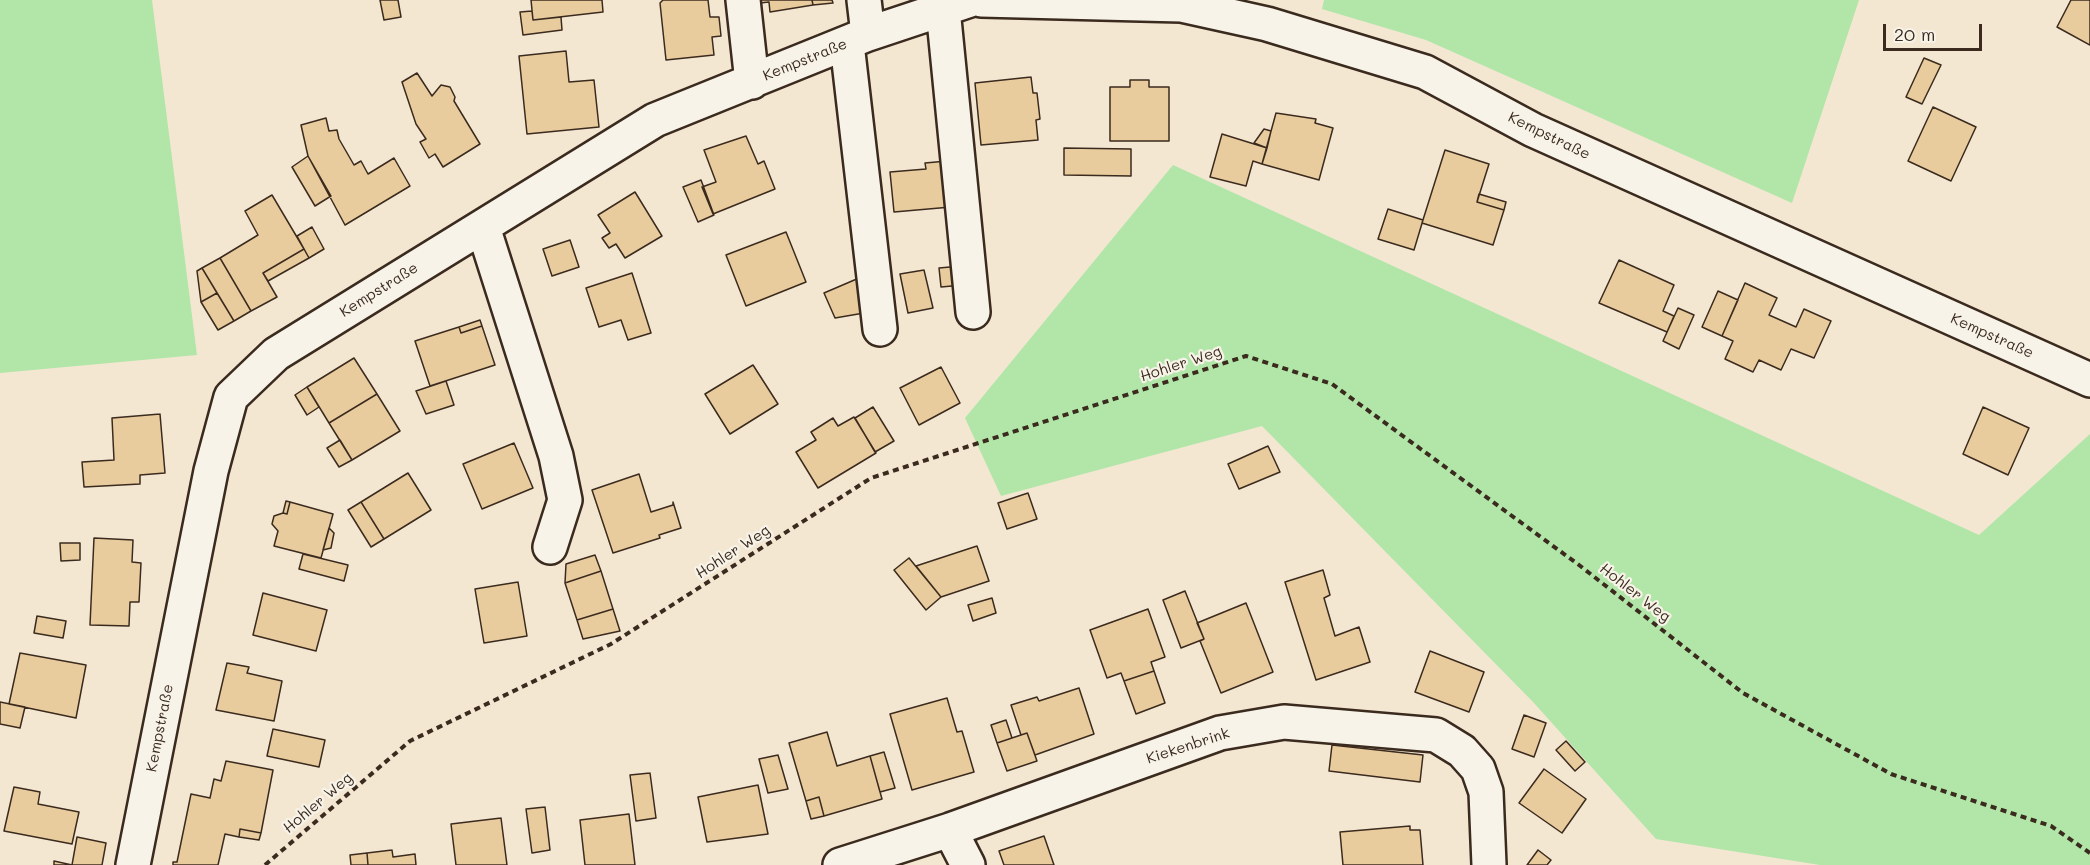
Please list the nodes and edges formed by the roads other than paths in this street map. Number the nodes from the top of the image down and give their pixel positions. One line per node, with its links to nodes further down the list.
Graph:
1 (743, 0): 7 (street)
2 (864, 0): 6 (street)
3 (981, 0): 4 (street, Kempstraße)
4 (1181, 2): 11 (street, Kempstraße)
5 (957, 4): 6 (street, Kempstraße); 9 (street)
6 (857, 39): 7 (street, Kempstraße); 10 (street)
7 (752, 82): 8 (street, Kempstraße)
8 (483, 227): 12 (street); 14 (street, Kempstraße)
9 (973, 312)
10 (880, 329)
11 (2090, 380)
12 (550, 547)
13 (950, 830): 15 (street, Kiekenbrink); 16 (street); 17 (street, Kiekenbrink)
14 (133, 865)
15 (840, 865)
16 (968, 865)
17 (1490, 865)

